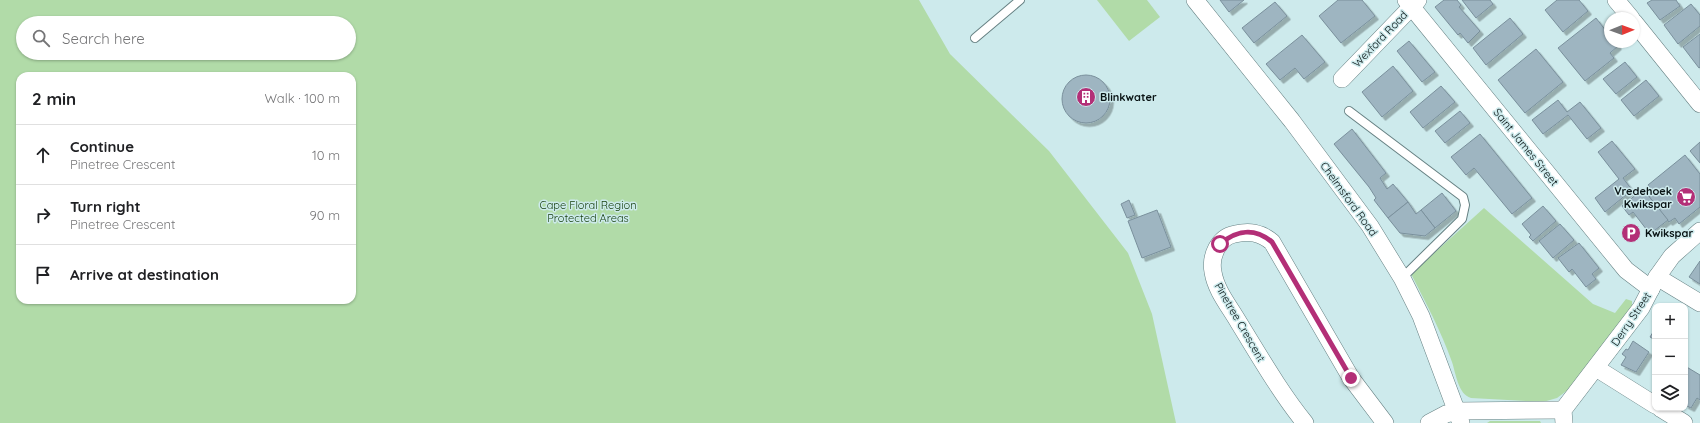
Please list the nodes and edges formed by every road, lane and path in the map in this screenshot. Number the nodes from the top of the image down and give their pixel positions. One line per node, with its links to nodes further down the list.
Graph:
1 (1020, 0): 7 (lane)
2 (1195, 0): 12 (street, Chelmsford Road)
3 (1616, 0): 5 (street)
4 (1412, 2): 8 (street, Wexford Road); 13 (street, Saint James Street)
5 (1626, 12)
6 (1640, 29): 9 (street)
7 (975, 38)
8 (1342, 79)
9 (1700, 104)
10 (1349, 111): 12 (lane)
11 (1700, 231): 13 (street, Derry Street)
12 (1402, 278): 18 (street, Chelmsford Road)
13 (1654, 283): 14 (street, Saint James Street); 15 (street, Derry Street)
14 (1700, 303)
15 (1596, 368): 16 (street); 19 (street, Derry Street)
16 (1652, 403)
17 (1665, 411): 23 (street)
18 (1459, 417): 19 (street, Derry Street); 22 (street)
19 (1564, 417)
20 (1305, 423): 21 (street, Pinetree Crescent)
21 (1385, 423)
22 (1429, 423)
23 (1684, 423)

